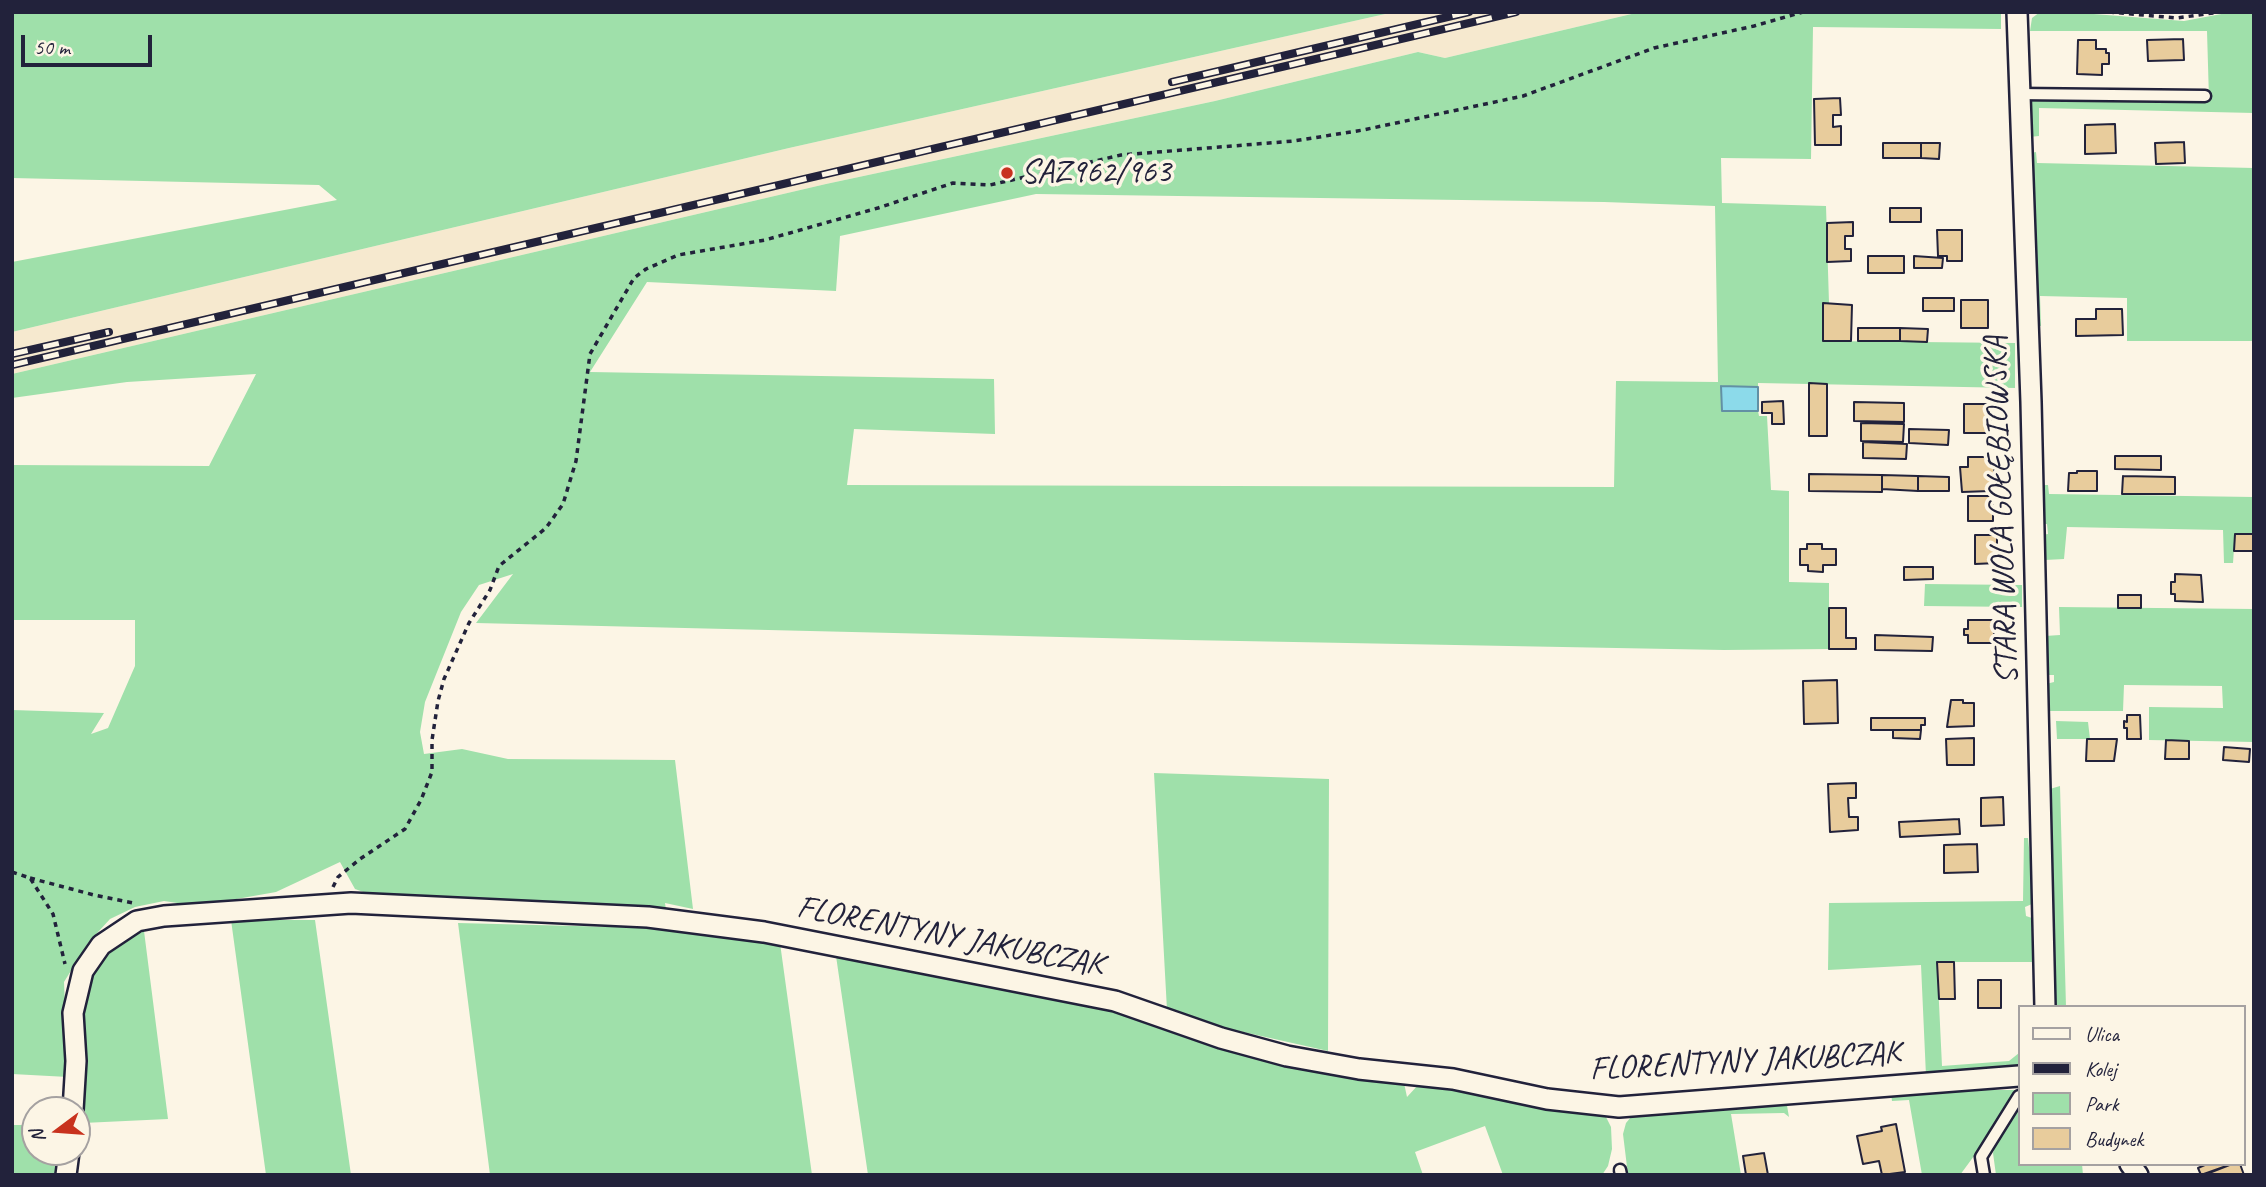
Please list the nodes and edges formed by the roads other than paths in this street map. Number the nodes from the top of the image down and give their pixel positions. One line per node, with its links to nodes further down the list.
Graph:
1 (2017, 12): 2 (street, STARA WOLA GOŁĘBIOWSKA)
2 (2018, 94): 3 (lane); 4 (street, STARA WOLA GOŁĘBIOWSKA)
3 (2205, 96)
4 (2046, 1005)
5 (2018, 1076): 6 (street, FLORENTYNY JAKUBCZAK)
6 (75, 1096)
7 (2018, 1098): 8 (lane)
8 (1984, 1175)

